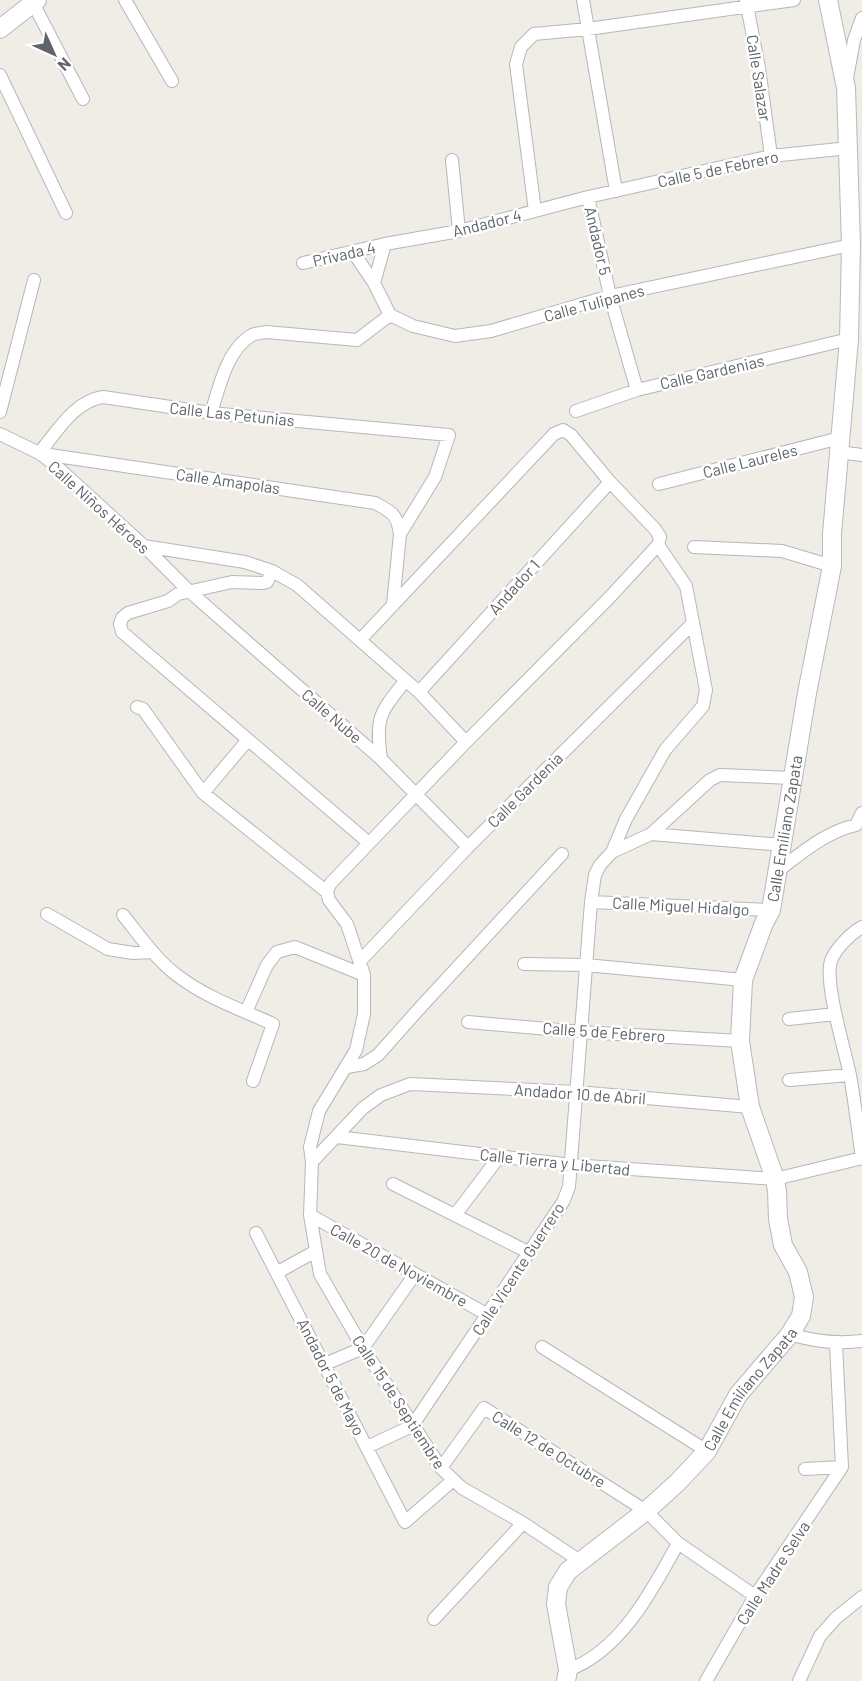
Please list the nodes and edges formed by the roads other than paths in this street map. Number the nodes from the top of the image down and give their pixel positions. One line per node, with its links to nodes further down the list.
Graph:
1 (125, 0): 11 (street)
2 (583, 0): 9 (street)
3 (794, 0): 6 (street)
4 (828, 0): 12 (street, Calle Emiliano Zapata)
5 (35, 2): 8 (street); 13 (street)
6 (747, 3): 9 (street); 15 (street, Calle Salazar)
7 (862, 18): 12 (street)
8 (0, 29)
9 (588, 29): 17 (street); 19 (street)
10 (0, 75): 20 (street)
11 (172, 81)
12 (846, 88): 14 (street, Calle Emiliano Zapata)
13 (83, 99)
14 (849, 148): 15 (street, Calle 5 de Febrero); 23 (street, Calle Emiliano Zapata)
15 (771, 156): 17 (street, Calle 5 de Febrero)
16 (452, 160): 21 (street)
17 (616, 191): 18 (street, Calle 5 de Febrero)
18 (588, 197): 19 (street, Andador 4); 28 (street, Andador 5)
19 (535, 211): 21 (street, Andador 4)
20 (66, 213)
21 (459, 231): 22 (street, Andador 4)
22 (385, 244): 24 (street, Privada 4); 27 (street)
23 (851, 245): 28 (street, Calle Tulipanes); 30 (street, Calle Emiliano Zapata)
24 (353, 252): 25 (street, Privada 4); 27 (street)
25 (303, 263)
26 (34, 280): 33 (street)
27 (374, 283): 29 (street)
28 (610, 296): 29 (street, Calle Tulipanes); 31 (street, Andador 5)
29 (390, 315): 34 (street)
30 (849, 339): 31 (street, Calle Gardenias); 36 (street, Calle Emiliano Zapata)
31 (637, 390): 32 (street, Calle Gardenias)
32 (576, 411)
33 (0, 412)
34 (212, 413): 37 (street, Calle Las Petunias); 41 (street, Calle Las Petunias)
35 (0, 434): 37 (street, Calle Niños Héroes)
36 (840, 445): 38 (street); 40 (street, Calle Laureles); 45 (street, Calle Emiliano Zapata)
37 (39, 453): 41 (street, Calle Amapolas); 43 (street, Calle Niños Héroes)
38 (862, 455)
39 (609, 482): 42 (street, Calle Vicente Guerrero); 48 (street, Calle Vicente Guerrero); 52 (street, Andador 1)
40 (659, 484)
41 (400, 534): 48 (street)
42 (658, 545): 49 (street, Calle Vicente Guerrero); 55 (street)
43 (144, 546): 46 (street); 47 (street, Calle Niños Héroes)
44 (694, 547): 45 (street)
45 (832, 566): 57 (street, Calle Emiliano Zapata)
46 (272, 571): 47 (street); 50 (street)
47 (189, 591): 54 (street); 56 (street, Calle Nube)
48 (393, 605): 50 (street)
49 (693, 622): 65 (street, Calle Gardenia); 66 (street, Calle Vicente Guerrero)
50 (360, 640): 51 (street)
51 (405, 681): 52 (street); 56 (street)
52 (418, 692): 55 (street)
53 (137, 706): 58 (street)
54 (247, 741): 58 (street); 63 (street)
55 (466, 742): 59 (street)
56 (381, 759): 59 (street, Calle Nube)
57 (793, 778): 62 (street); 64 (street, Calle Emiliano Zapata)
58 (203, 793): 69 (street)
59 (416, 796): 63 (street); 65 (street, Calle Nube)
60 (862, 813): 61 (street)
61 (859, 827): 68 (street)
62 (651, 834): 64 (street); 66 (street)
63 (369, 843): 69 (street)
64 (783, 845): 68 (street, Calle Emiliano Zapata)
65 (468, 847): 76 (street, Calle Gardenia)
66 (612, 852): 70 (street, Calle Vicente Guerrero)
67 (562, 854): 87 (street)
68 (779, 870): 71 (street, Calle Emiliano Zapata)
69 (327, 892): 76 (street, Calle 15 de Septiembre)
70 (591, 902): 71 (street, Calle Miguel Hidalgo); 78 (street, Calle Vicente Guerrero)
71 (771, 910): 80 (street, Calle Emiliano Zapata)
72 (47, 914): 75 (street)
73 (123, 915): 75 (street)
74 (860, 931): 82 (street)
75 (153, 952): 81 (street)
76 (360, 961): 79 (street, Calle 15 de Septiembre)
77 (524, 964): 78 (street)
78 (586, 965): 80 (street); 85 (street, Calle Vicente Guerrero)
79 (364, 975): 81 (street); 87 (street, Calle 15 de Septiembre)
80 (743, 980): 86 (street, Calle Emiliano Zapata)
81 (246, 1012): 90 (street)
82 (836, 1014): 83 (street); 88 (street)
83 (789, 1019)
84 (468, 1022): 85 (street, Calle 5 de Febrero)
85 (582, 1032): 86 (street, Calle 5 de Febrero); 91 (street, Calle Vicente Guerrero)
86 (740, 1041): 92 (street, Calle Emiliano Zapata)
87 (347, 1067): 96 (street, Calle 15 de Septiembre)
88 (849, 1075): 89 (street); 95 (street)
89 (789, 1080)
90 (254, 1081)
91 (577, 1092): 92 (street, Andador 10 de Abril); 93 (street, Andador 10 de Abril); 97 (street, Calle Vicente Guerrero)
92 (750, 1107): 98 (street, Calle Emiliano Zapata)
93 (336, 1137): 94 (street, Calle Tierra y Libertad); 96 (street)
94 (499, 1156): 97 (street, Calle Tierra y Libertad); 101 (street)
95 (862, 1158): 98 (street, Calle Tierra y Libertad)
96 (312, 1162): 100 (street, Calle 15 de Septiembre)
97 (572, 1166): 98 (street, Calle Tierra y Libertad); 104 (street, Calle Vicente Guerrero)
98 (775, 1179): 108 (street, Calle Emiliano Zapata)
99 (393, 1184): 101 (street)
100 (310, 1215): 103 (street, Calle 15 de Septiembre); 106 (street, Calle 20 de Noviembre)
101 (454, 1215): 104 (street)
102 (256, 1233): 105 (street, Andador 5 de Mayo)
103 (316, 1251): 105 (street); 112 (street, Calle 15 de Septiembre)
104 (528, 1252): 107 (street, Calle Vicente Guerrero)
105 (278, 1272): 113 (street, Andador 5 de Mayo)
106 (415, 1274): 107 (street, Calle 20 de Noviembre); 112 (street)
107 (488, 1315): 114 (street, Calle Vicente Guerrero)
108 (790, 1334): 110 (street); 116 (street, Calle Emiliano Zapata)
109 (862, 1341): 110 (street)
110 (836, 1344): 117 (street)
111 (542, 1347): 116 (street)
112 (363, 1348): 113 (street); 114 (street, Calle 15 de Septiembre)
113 (325, 1364): 115 (street, Andador 5 de Mayo)
114 (412, 1426): 115 (street); 118 (street, Calle 15 de Septiembre)
115 (367, 1447): 120 (street, Andador 5 de Mayo)
116 (707, 1451): 121 (street, Calle Emiliano Zapata)
117 (842, 1467): 119 (street); 125 (street, Calle Madre Selva)
118 (441, 1468): 120 (street, Calle 15 de Septiembre); 121 (street, Calle 12 de Octubre)
119 (805, 1469)
120 (452, 1480): 122 (street, Calle 15 de Septiembre)
121 (646, 1510): 123 (street); 124 (street, Calle Emiliano Zapata)
122 (523, 1522): 124 (street, Calle 15 de Septiembre); 127 (street)
123 (678, 1543): 125 (street); 128 (street)
124 (580, 1561): 128 (street, Calle Emiliano Zapata)
125 (755, 1596): 129 (street, Calle Madre Selva)
126 (862, 1597): 130 (street)
127 (435, 1619)
128 (567, 1675)
129 (706, 1681)
130 (799, 1681)

